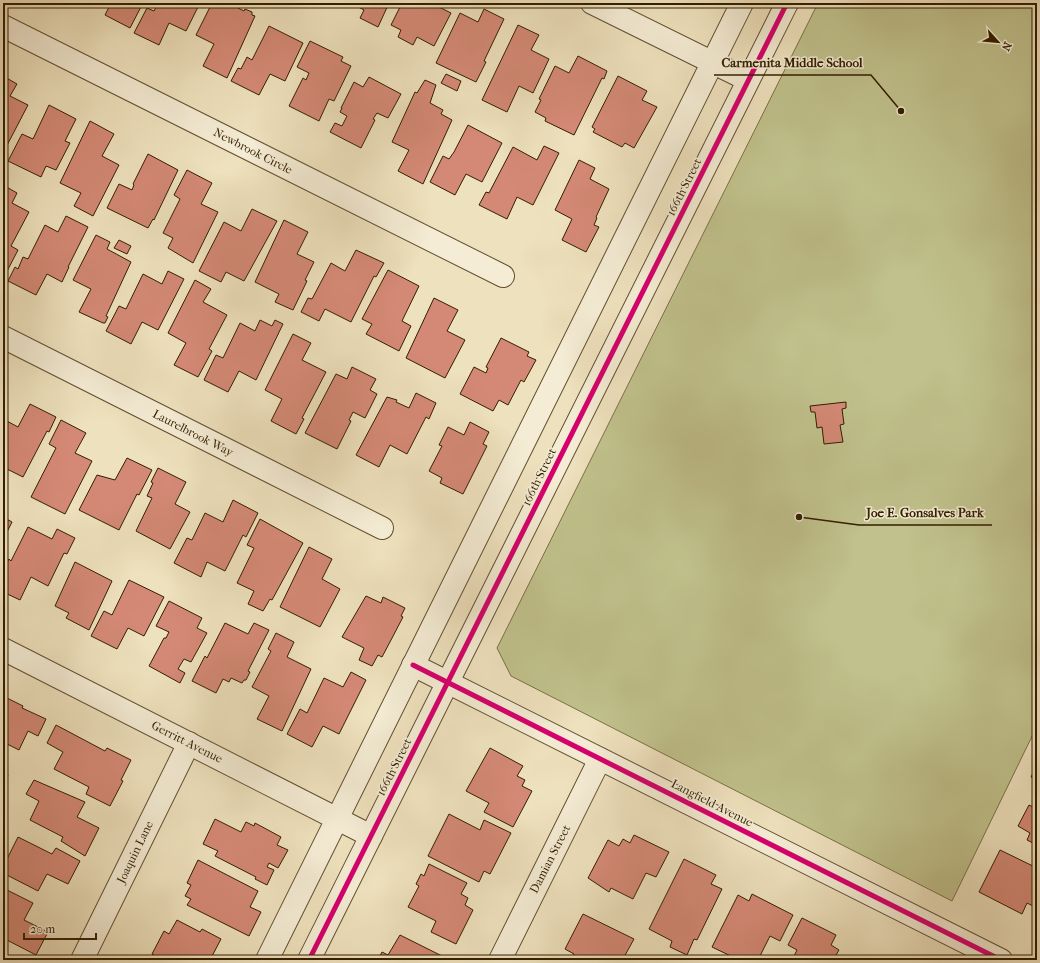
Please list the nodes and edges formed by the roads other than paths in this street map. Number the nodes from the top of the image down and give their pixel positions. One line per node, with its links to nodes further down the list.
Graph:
1 (592, 3): 5 (street)
2 (742, 3): 5 (street)
3 (787, 3): 6 (street, 166th Street)
4 (3, 26): 7 (street, Newbrook Circle)
5 (713, 63): 6 (street); 11 (street)
6 (748, 80): 12 (street, 166th Street)
7 (503, 276)
8 (3, 338): 9 (street, Laurelbrook Way)
9 (382, 528)
10 (3, 649): 13 (street, Gerritt Avenue)
11 (413, 665): 12 (street, Langfield Avenue); 15 (street)
12 (448, 682): 14 (street, Langfield Avenue); 16 (street, 166th Street)
13 (189, 743): 15 (street, Gerritt Avenue); 17 (street, Joaquin Lane)
14 (600, 759): 20 (street, Damian Street); 21 (street, Langfield Avenue)
15 (337, 818): 16 (street, Gerritt Avenue); 18 (street)
16 (371, 836): 19 (street, 166th Street)
17 (82, 960)
18 (267, 960)
19 (309, 960)
20 (500, 960)
21 (1001, 960)

